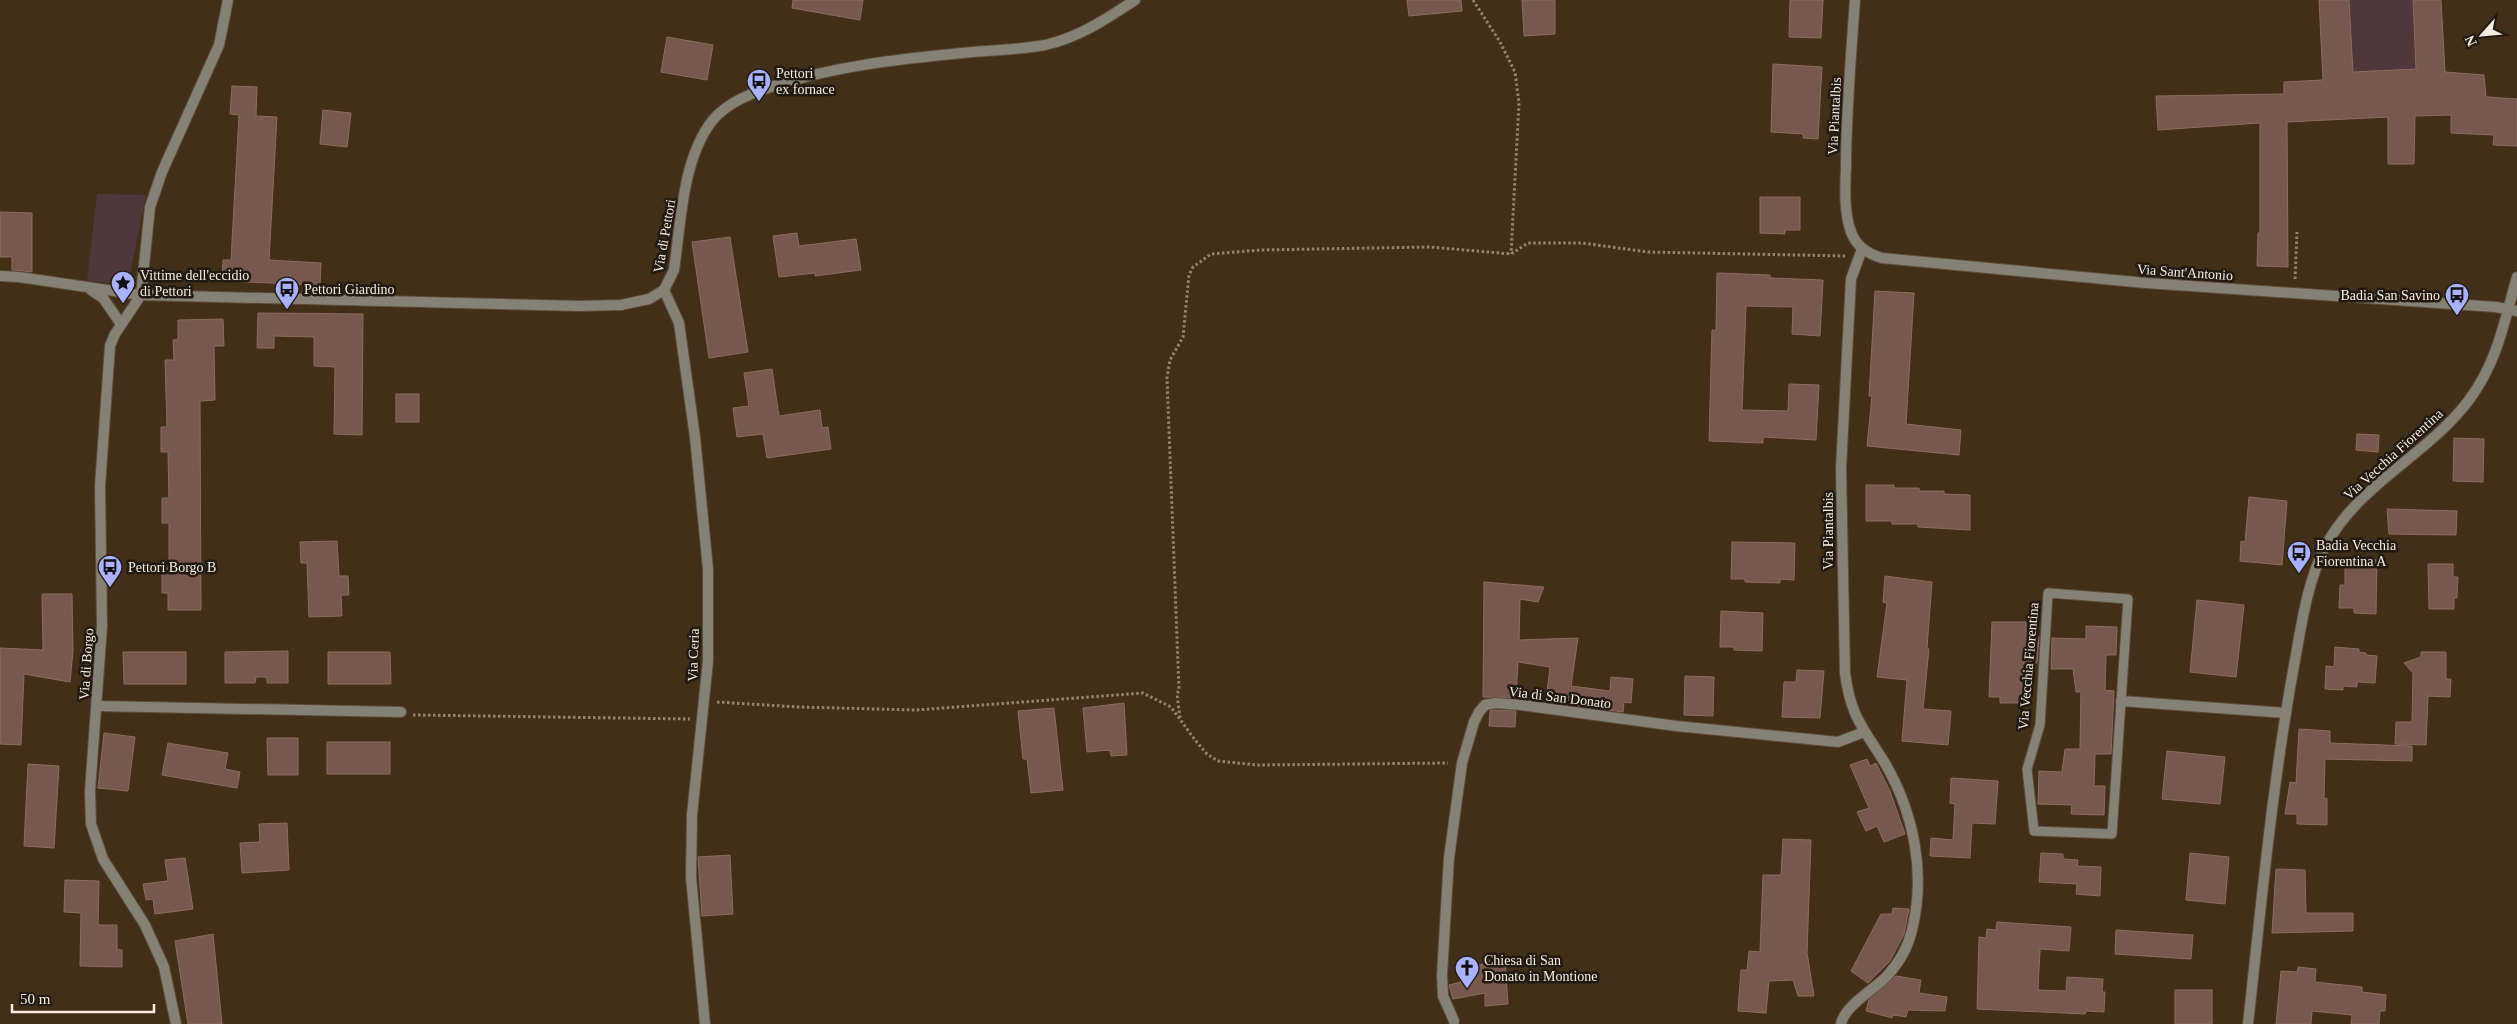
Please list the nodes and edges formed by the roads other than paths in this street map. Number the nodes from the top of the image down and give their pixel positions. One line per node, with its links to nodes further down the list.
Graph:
1 (228, 0): 9 (street)
2 (1135, 0): 8 (street, Via di Pettori)
3 (1855, 0): 4 (street, Via Piantalbis)
4 (1862, 248): 10 (street, Via Sant'Antonio); 16 (street, Via Piantalbis)
5 (0, 276): 7 (street, Via di Pettori)
6 (2517, 277): 10 (street, Via Vecchia Fiorentina)
7 (90, 289): 9 (street, Via di Pettori); 11 (street)
8 (664, 290): 9 (street, Via di Pettori); 19 (street, Via Ceria)
9 (141, 295): 11 (street, Via di Borgo)
10 (2512, 310): 15 (street, Via Vecchia Fiorentina)
11 (121, 324): 13 (street, Via di Borgo)
12 (2121, 701): 12 (lane, Via Vecchia Fiorentina); 15 (street)
13 (97, 706): 14 (street); 18 (street, Via di Borgo)
14 (401, 712)
15 (2286, 713): 21 (street, Via Vecchia Fiorentina)
16 (1864, 732): 17 (street, Via di San Donato); 20 (street, Via Piantalbis)
17 (1454, 1021)
18 (176, 1024)
19 (705, 1024)
20 (1841, 1024)
21 (2248, 1024)

